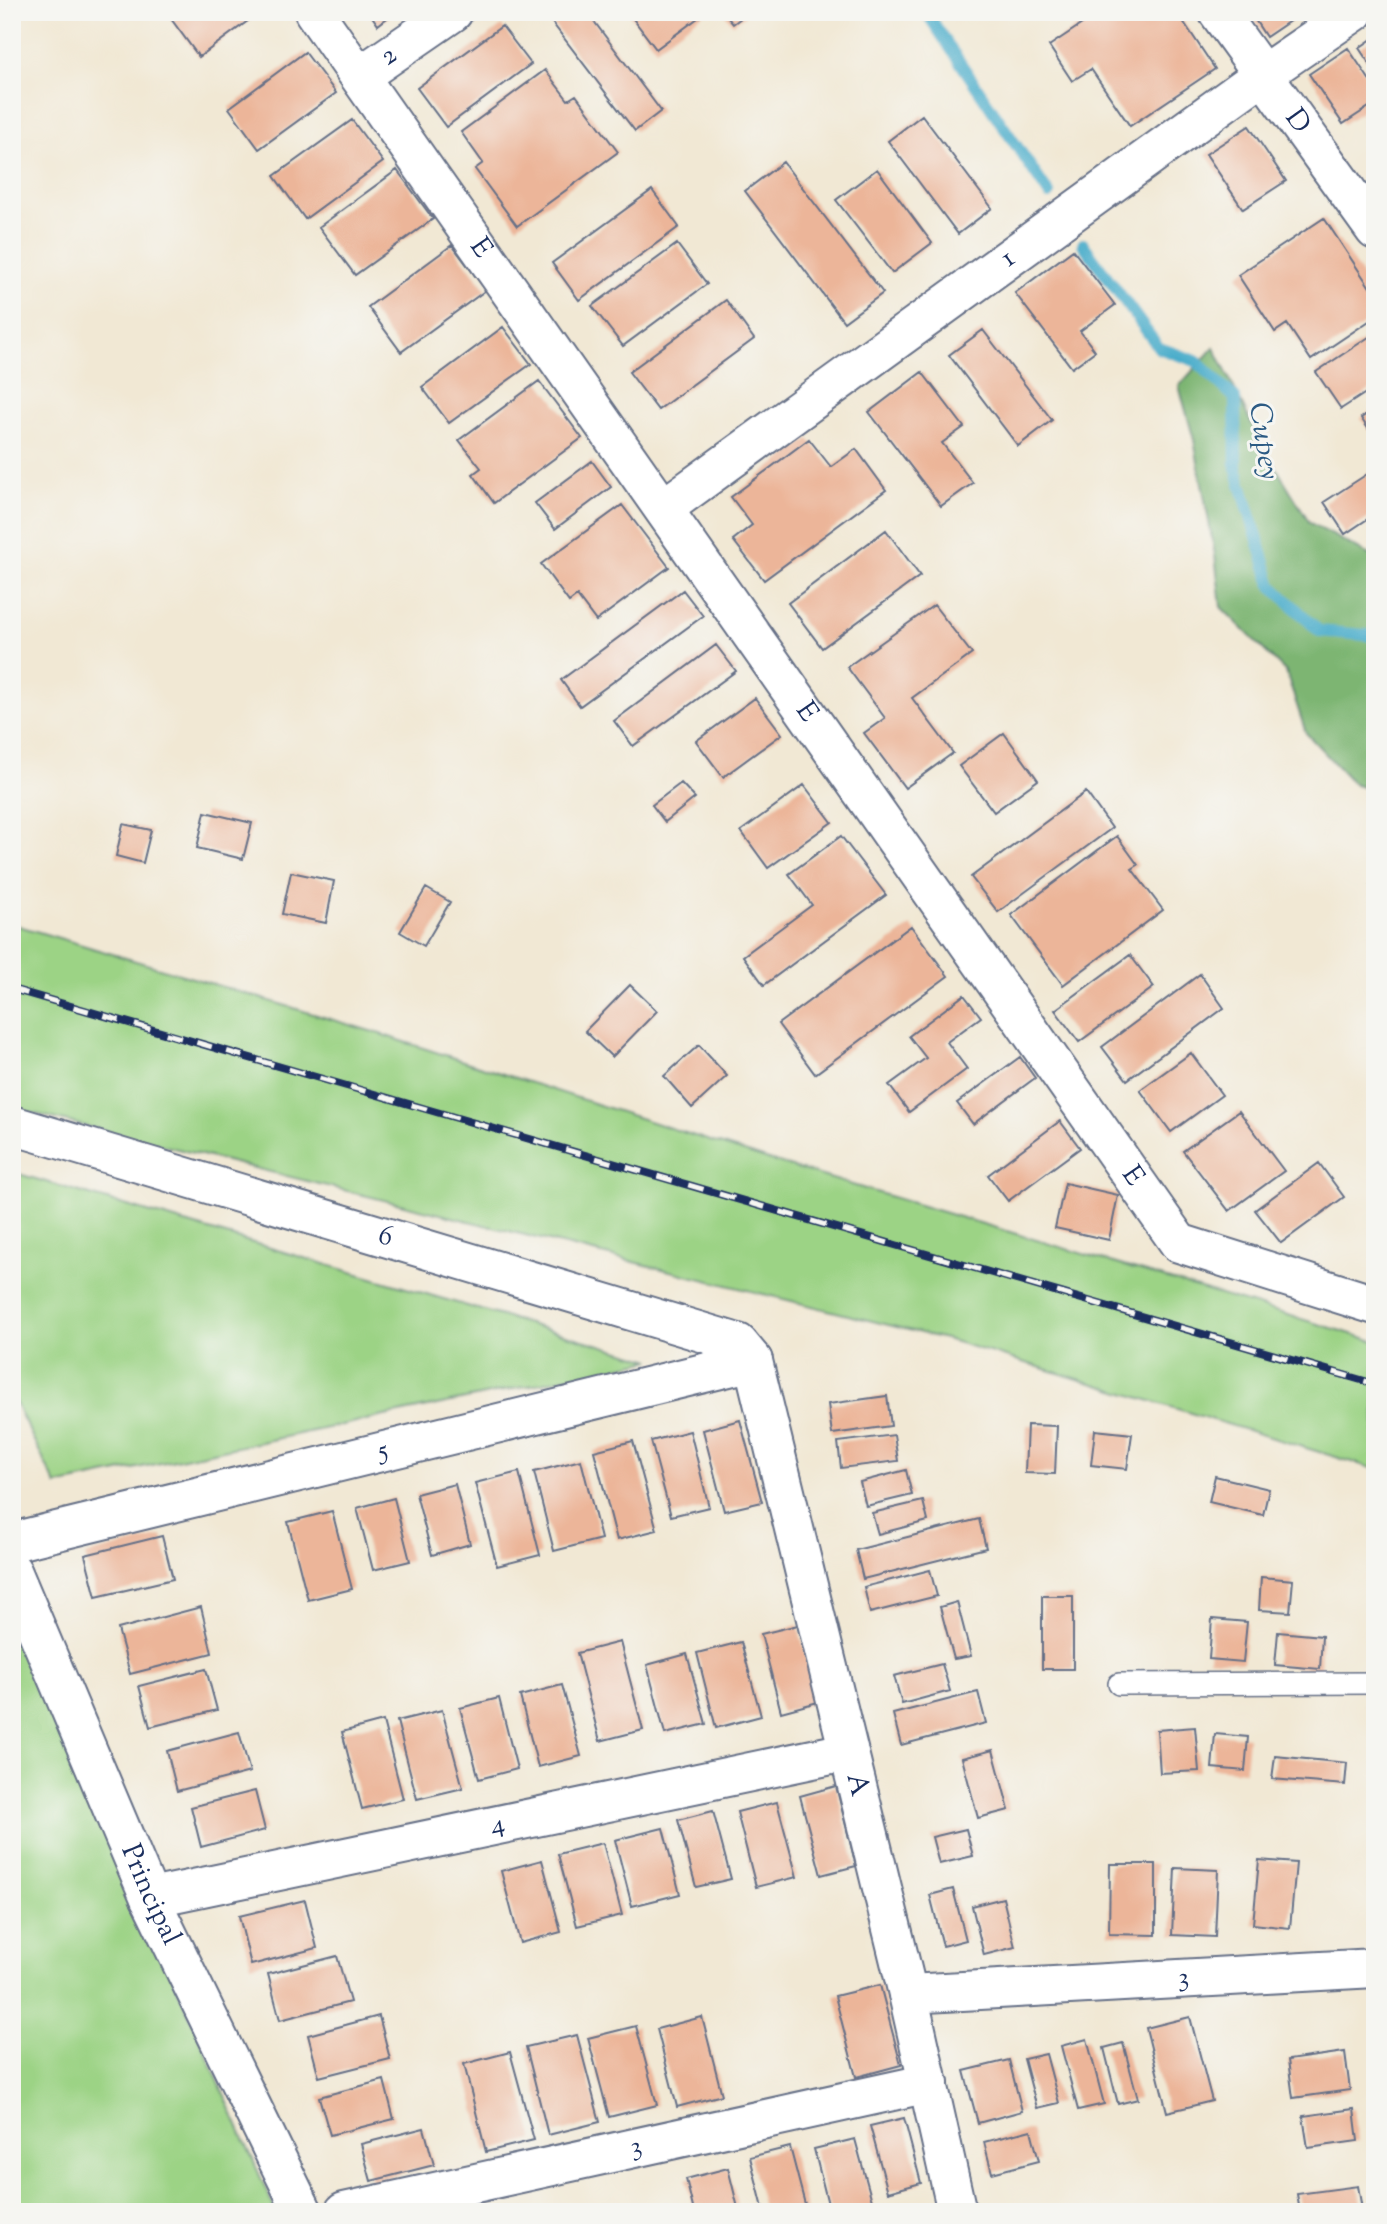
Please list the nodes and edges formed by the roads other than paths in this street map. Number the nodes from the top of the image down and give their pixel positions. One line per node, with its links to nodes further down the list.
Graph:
1 (314, 12): 6 (street, E)
2 (453, 12): 6 (street, 2)
3 (1218, 12): 5 (street, D)
4 (1354, 12): 5 (street, 1)
5 (1262, 75): 7 (street, D); 8 (street, 1)
6 (360, 76): 8 (street, E)
7 (1375, 230)
8 (664, 508): 10 (street, E)
9 (12, 1125): 11 (street, 6)
10 (1375, 1305)
11 (753, 1361): 12 (street, 5); 16 (street, A)
12 (12, 1542)
13 (12, 1571): 17 (street, Principal)
14 (1375, 1683): 15 (lane)
15 (1119, 1684)
16 (846, 1752): 17 (street, 4); 19 (street, A)
17 (150, 1898): 21 (street, Principal)
18 (1375, 1968): 19 (street, 3)
19 (908, 1994): 20 (street, A)
20 (929, 2083): 22 (street, 3); 23 (street, A)
21 (303, 2212)
22 (344, 2212)
23 (957, 2212)

